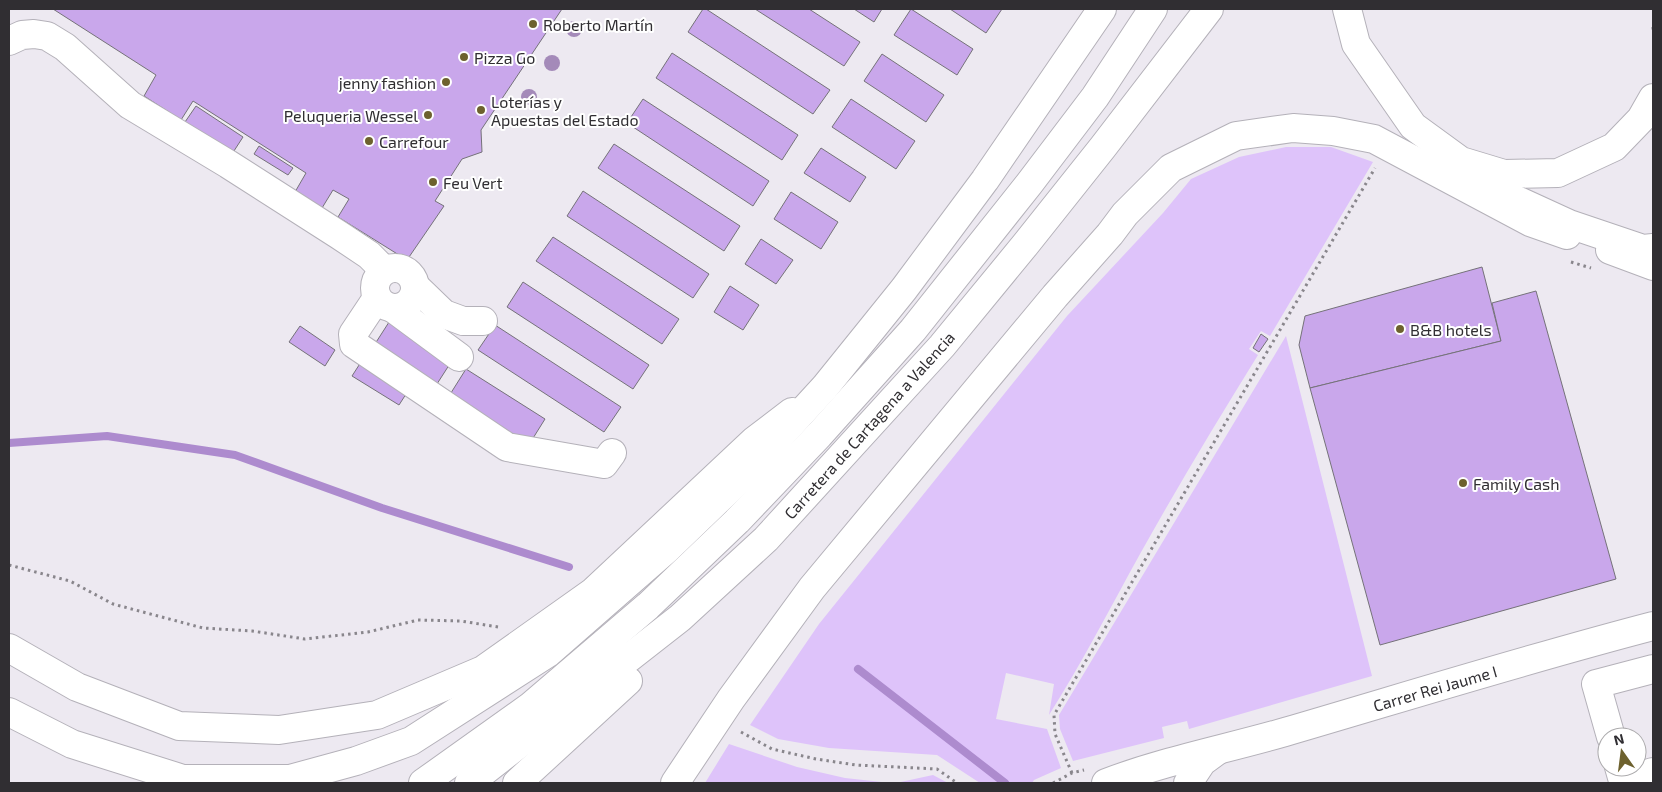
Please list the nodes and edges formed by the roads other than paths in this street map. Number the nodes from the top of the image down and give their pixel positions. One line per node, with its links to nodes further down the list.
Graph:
1 (1102, 9): 17 (main road)
2 (1153, 9): 30 (main road, Carretera de Cartagena a Valencia)
3 (1209, 9): 19 (main road, Carretera de Cartagena a Valencia)
4 (1347, 9): 9 (main road)
5 (9, 19): 7 (main road)
6 (9, 41): 7 (main road)
7 (98, 78): 12 (main road)
8 (1653, 98): 9 (main road)
9 (1444, 148): 10 (main road)
10 (1653, 248)
11 (1653, 266): 33 (main road)
12 (384, 270): 13 (main road); 14 (main road)
13 (415, 286): 14 (main road); 15 (main road)
14 (385, 303): 16 (main road); 18 (main road)
15 (482, 321)
16 (459, 356)
17 (825, 387): 22 (main road); 25 (main road)
18 (612, 453)
19 (766, 538): 31 (main road, Carretera de Cartagena a Valencia); 32 (main road)
20 (1653, 626): 21 (main road, Carrer Rei Jaume I)
21 (1585, 644): 24 (main road); 27 (main road, Carrer Rei Jaume I)
22 (9, 648)
23 (1653, 669): 24 (main road)
24 (1596, 684): 26 (main road)
25 (9, 712)
26 (1608, 727)
27 (1217, 751): 34 (main road, Carrer Rei Jaume I); 35 (main road, Carrer Rei Jaume I)
28 (1622, 777): 29 (main road)
29 (1636, 777)
30 (423, 783)
31 (469, 783)
32 (517, 783)
33 (675, 783)
34 (1106, 783)
35 (1188, 783)

